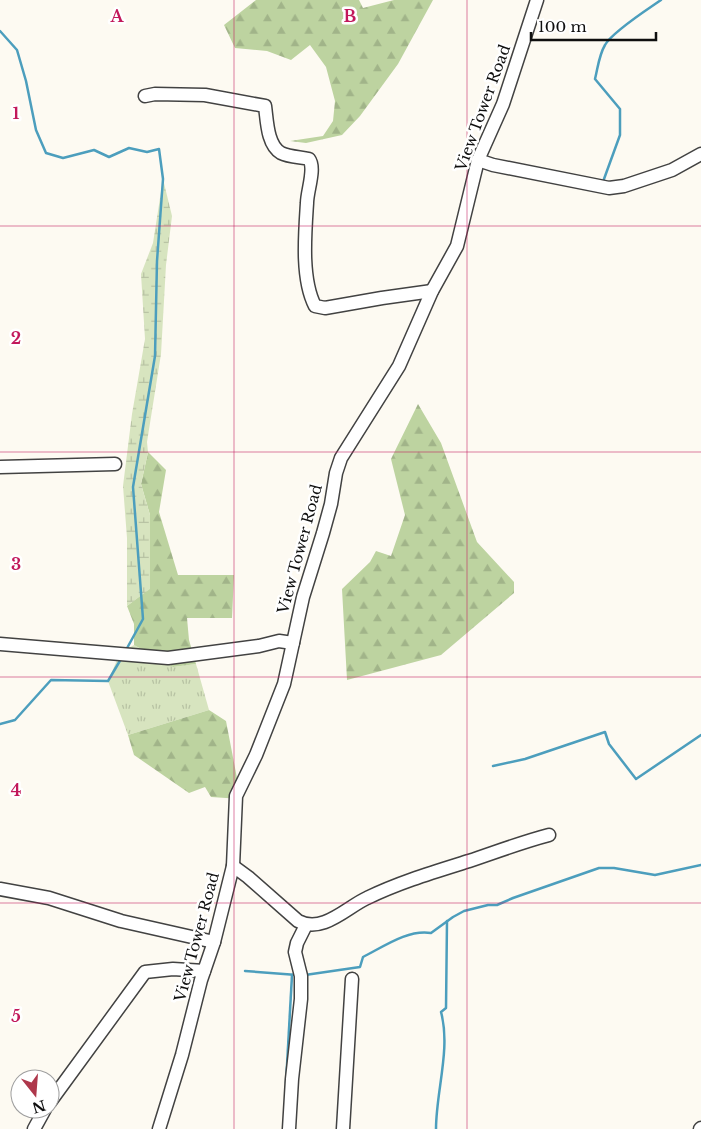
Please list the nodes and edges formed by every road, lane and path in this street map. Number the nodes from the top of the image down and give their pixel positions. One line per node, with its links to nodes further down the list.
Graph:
1 (537, 0): 4 (street, View Tower Road)
2 (145, 96): 5 (street)
3 (701, 154): 4 (street)
4 (478, 160): 5 (street, View Tower Road)
5 (432, 292): 8 (street, View Tower Road)
6 (116, 464): 7 (street)
7 (0, 467)
8 (293, 643): 9 (street); 11 (street, View Tower Road)
9 (0, 644)
10 (549, 835): 13 (street)
11 (233, 866): 13 (street); 14 (street, View Tower Road)
12 (0, 889): 14 (street)
13 (306, 925): 19 (street)
14 (214, 942): 15 (street, View Tower Road)
15 (204, 971): 17 (street); 18 (street, View Tower Road)
16 (352, 979): 20 (street)
17 (60, 1088)
18 (159, 1129)
19 (289, 1129)
20 (343, 1129)

